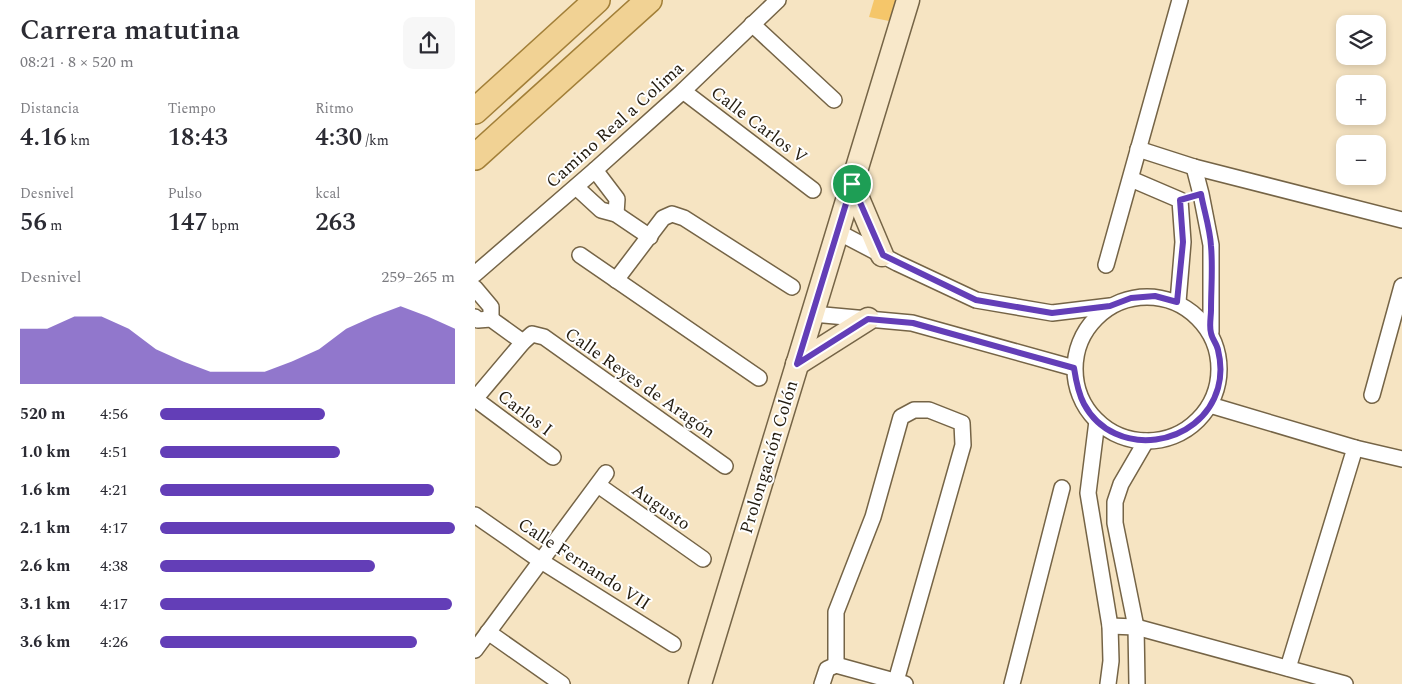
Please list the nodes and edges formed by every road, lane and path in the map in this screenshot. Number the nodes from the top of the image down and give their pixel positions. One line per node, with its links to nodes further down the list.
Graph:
1 (597, 0): 9 (main road)
2 (649, 0): 11 (main road)
3 (778, 0): 6 (street, Camino Real a Colima)
4 (908, 0): 15 (street, Prolongación Colón)
5 (1180, 0): 10 (street)
6 (751, 24): 7 (street, Camino Real a Colima); 8 (street)
7 (683, 91): 13 (street, Camino Real a Colima); 17 (street, Calle Carlos V)
8 (834, 100)
9 (475, 111)
10 (1139, 149): 12 (street); 14 (street)
11 (475, 157)
12 (1194, 167): 18 (street); 21 (street)
13 (595, 170): 16 (street, Camino Real a Colima); 20 (street)
14 (1131, 180): 19 (street); 26 (street)
15 (852, 184): 22 (street, Prolongación Colón); 25 (street)
16 (576, 187): 20 (street); 27 (street, Camino Real a Colima)
17 (813, 190)
18 (1201, 194): 19 (street); 38 (street)
19 (1180, 200): 32 (street)
20 (616, 214): 23 (street)
21 (1402, 220)
22 (837, 232): 25 (street); 34 (street, Prolongación Colón)
23 (650, 237): 28 (street); 30 (street)
24 (580, 255): 28 (street)
25 (883, 255): 33 (street)
26 (1106, 265)
27 (475, 274)
28 (616, 280): 42 (street)
29 (1402, 286): 43 (street)
30 (792, 287)
31 (475, 288): 36 (street)
32 (1177, 302): 33 (street); 38 (street)
33 (1110, 306): 41 (street)
34 (813, 314): 37 (street); 40 (street, Prolongación Colón)
35 (475, 317): 36 (street, Calle Reyes de Aragón)
36 (491, 319): 39 (street, Calle Reyes de Aragón)
37 (868, 319): 40 (street); 41 (street)
38 (1211, 332): 45 (street)
39 (527, 338): 44 (street); 51 (street, Calle Reyes de Aragón)
40 (797, 364): 65 (street, Prolongación Colón)
41 (1074, 368): 46 (street)
42 (759, 378)
43 (1372, 396)
44 (475, 399): 49 (street, Carlos I)
45 (1210, 405): 47 (street); 48 (street)
46 (1097, 421): 47 (street); 56 (street)
47 (1146, 441): 57 (street)
48 (1355, 448): 50 (street); 62 (street)
49 (553, 457)
50 (1402, 459)
51 (725, 466)
52 (1061, 488): 67 (street)
53 (475, 515): 55 (street, Calle Fernando VII)
54 (703, 559): 55 (street, Augusto)
55 (541, 561): 58 (street); 59 (street, Calle Fernando VII)
56 (1110, 626): 57 (street); 68 (street)
57 (1136, 627): 62 (street); 69 (street)
58 (488, 632): 60 (street); 64 (street)
59 (673, 644)
60 (475, 650)
61 (836, 664): 63 (street); 63 (street); 66 (street)
62 (1287, 668): 70 (street)
63 (901, 683)
64 (561, 684)
65 (700, 684)
66 (822, 684)
67 (1012, 684)
68 (1108, 684)
69 (1137, 684)
70 (1345, 684)

